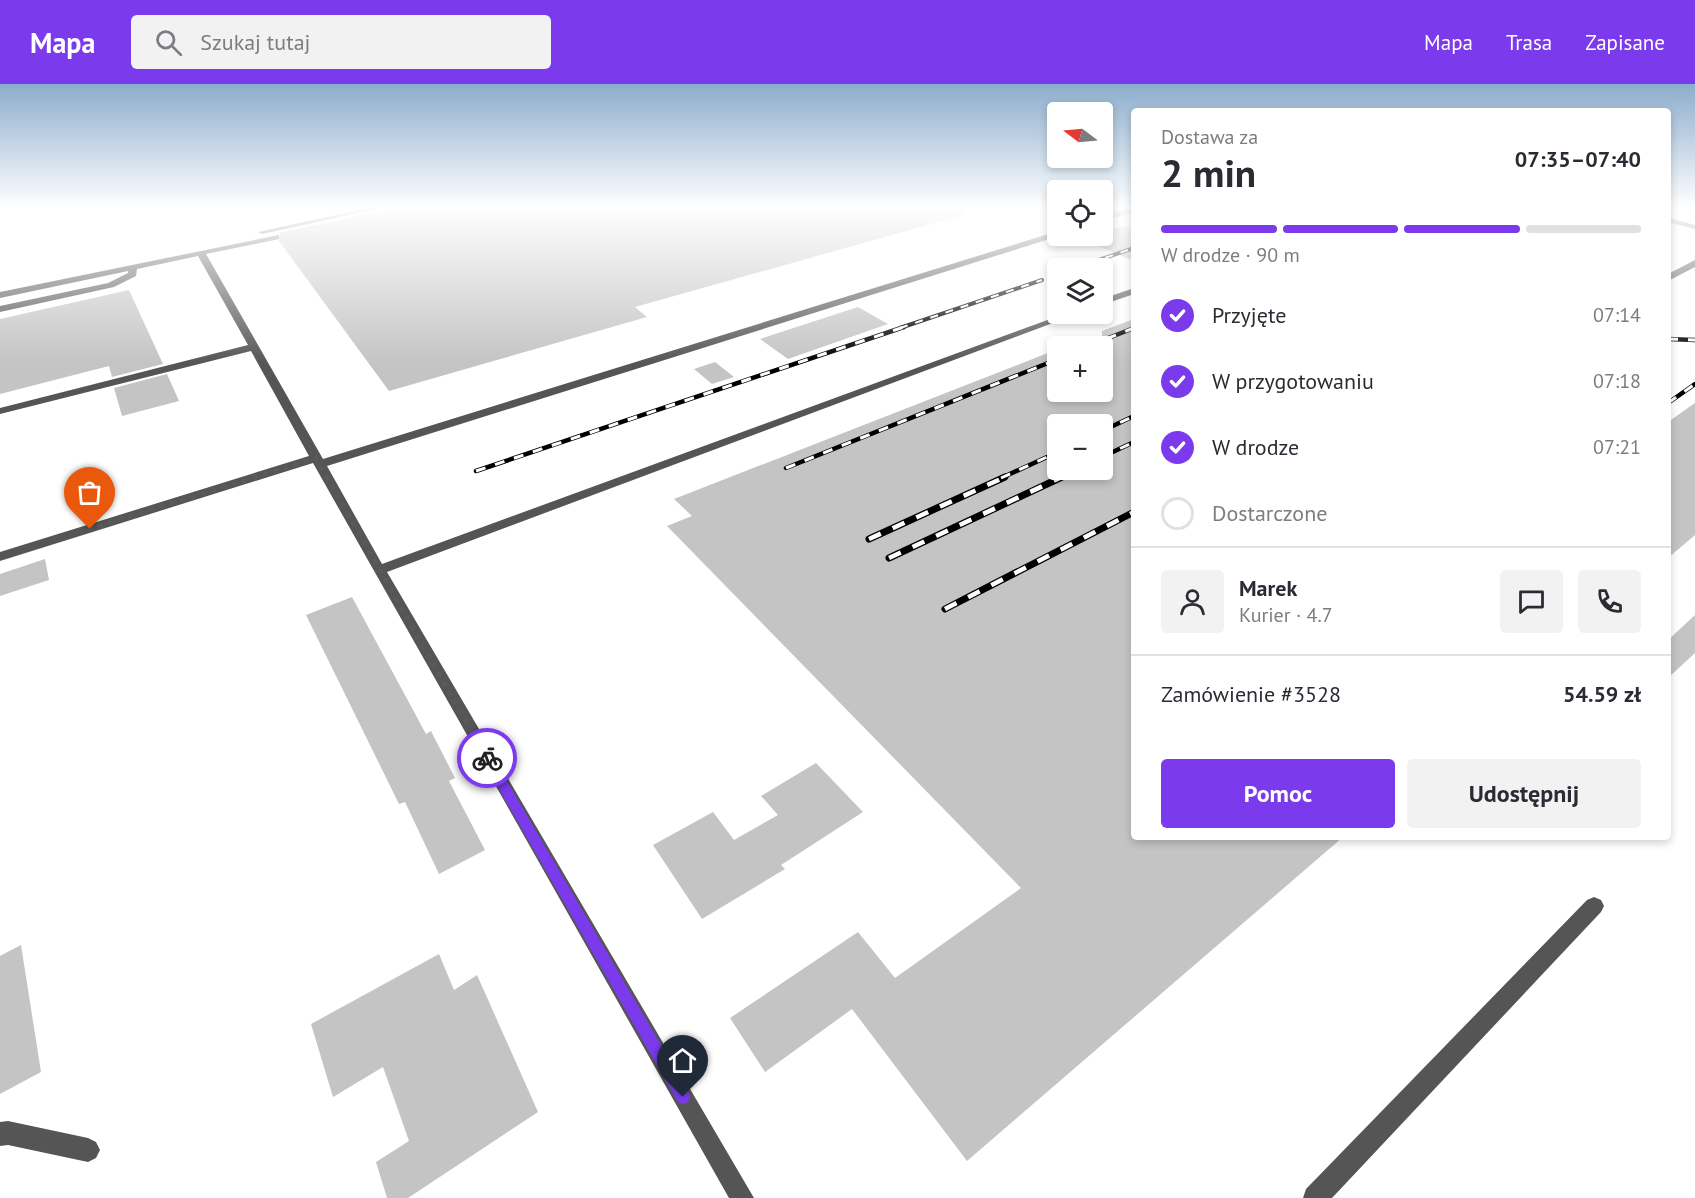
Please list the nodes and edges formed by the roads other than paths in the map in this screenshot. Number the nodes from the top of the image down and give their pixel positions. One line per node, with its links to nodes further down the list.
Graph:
1 (166, 260): 5 (lane)
2 (213, 260): 12 (lane)
3 (970, 260): 14 (lane)
4 (1695, 263): 6 (lane)
5 (132, 267): 8 (lane); 10 (lane)
6 (1671, 276)
7 (1131, 292): 9 (lane)
8 (0, 295)
9 (1113, 298)
10 (0, 309)
11 (1047, 323): 16 (lane)
12 (254, 347): 13 (lane); 14 (lane)
13 (0, 411)
14 (318, 461): 15 (lane); 16 (lane)
15 (0, 557)
16 (379, 570): 20 (lane)
17 (1594, 906): 21 (lane)
18 (0, 1134): 19 (lane)
19 (88, 1150)
20 (742, 1198)
21 (1315, 1198)

